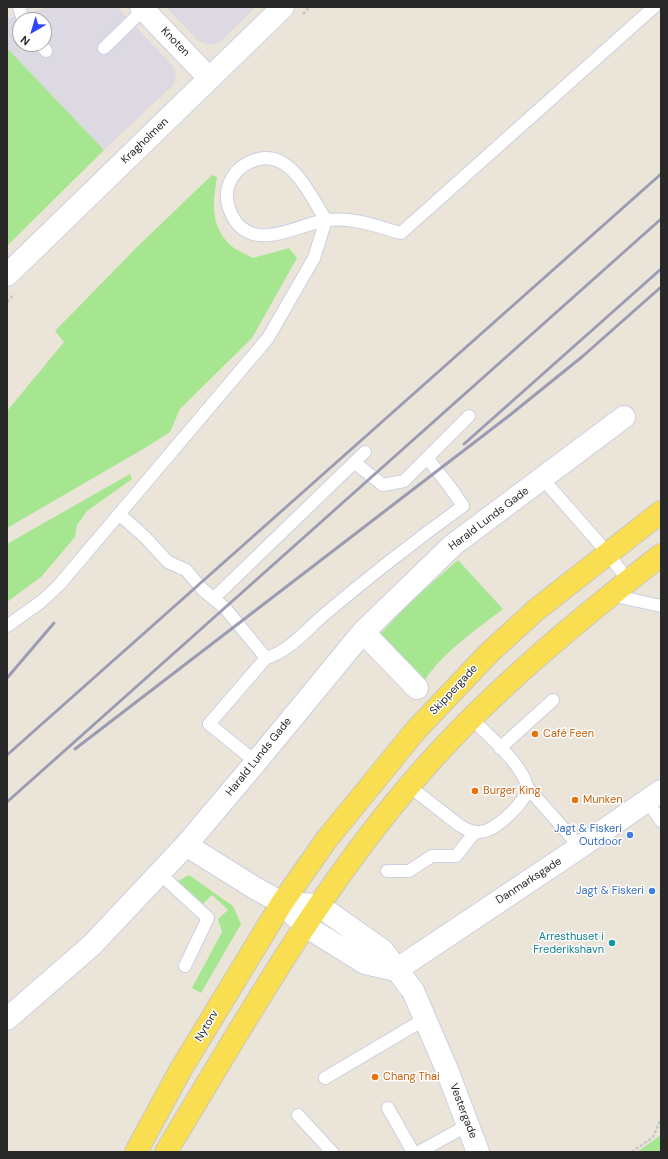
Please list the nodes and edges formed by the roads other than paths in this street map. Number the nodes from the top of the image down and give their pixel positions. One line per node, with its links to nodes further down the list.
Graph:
1 (283, 7): 5 (street, Kragholmen)
2 (654, 7): 6 (lane)
3 (142, 8): 4 (lane); 5 (street, Knoten)
4 (104, 48)
5 (209, 78): 7 (street, Kragholmen)
6 (326, 220): 6 (lane); 15 (lane)
7 (7, 275)
8 (469, 416): 11 (lane)
9 (624, 417): 13 (street, Harald Lunds Gade)
10 (365, 452): 12 (lane)
11 (427, 458): 12 (lane); 24 (lane)
12 (355, 463): 20 (lane)
13 (542, 478): 16 (lane); 23 (street, Harald Lunds Gade)
14 (661, 512): 16 (main road, Skippergade)
15 (119, 514): 20 (lane); 22 (lane)
16 (608, 554): 18 (lane); 39 (main road, Skippergade)
17 (661, 556): 18 (main road)
18 (629, 581): 19 (main road)
19 (611, 594): 21 (lane); 27 (main road)
20 (214, 598): 24 (lane)
21 (661, 606)
22 (7, 626)
23 (362, 632): 25 (street); 29 (street, Harald Lunds Gade)
24 (266, 658): 29 (lane)
25 (417, 688)
26 (553, 700): 28 (lane)
27 (471, 718): 28 (lane); 30 (main road)
28 (500, 748): 31 (lane)
29 (256, 762): 35 (street, Harald Lunds Gade)
30 (409, 786): 34 (lane); 40 (main road)
31 (527, 787): 34 (lane); 36 (lane)
32 (654, 796): 33 (lane); 36 (street, Danmarksgade)
33 (661, 821)
34 (475, 832): 37 (lane)
35 (186, 845): 38 (street, Harald Lunds Gade); 39 (street)
36 (580, 848): 43 (street, Danmarksgade)
37 (387, 872)
38 (159, 873): 42 (lane); 44 (street, Harald Lunds Gade)
39 (282, 903): 40 (street); 41 (street); 50 (main road, Nytorv)
40 (318, 905): 41 (main road); 43 (street)
41 (304, 925): 43 (street); 51 (main road)
42 (185, 966)
43 (396, 970): 45 (street)
44 (7, 1019)
45 (425, 1019): 46 (lane); 49 (street, Vestergade)
46 (325, 1078)
47 (388, 1108): 53 (lane)
48 (298, 1115): 52 (lane)
49 (468, 1125): 54 (lane); 55 (street, Vestergade)
50 (136, 1152)
51 (166, 1152)
52 (332, 1152)
53 (413, 1152)
54 (418, 1152)
55 (478, 1152)

